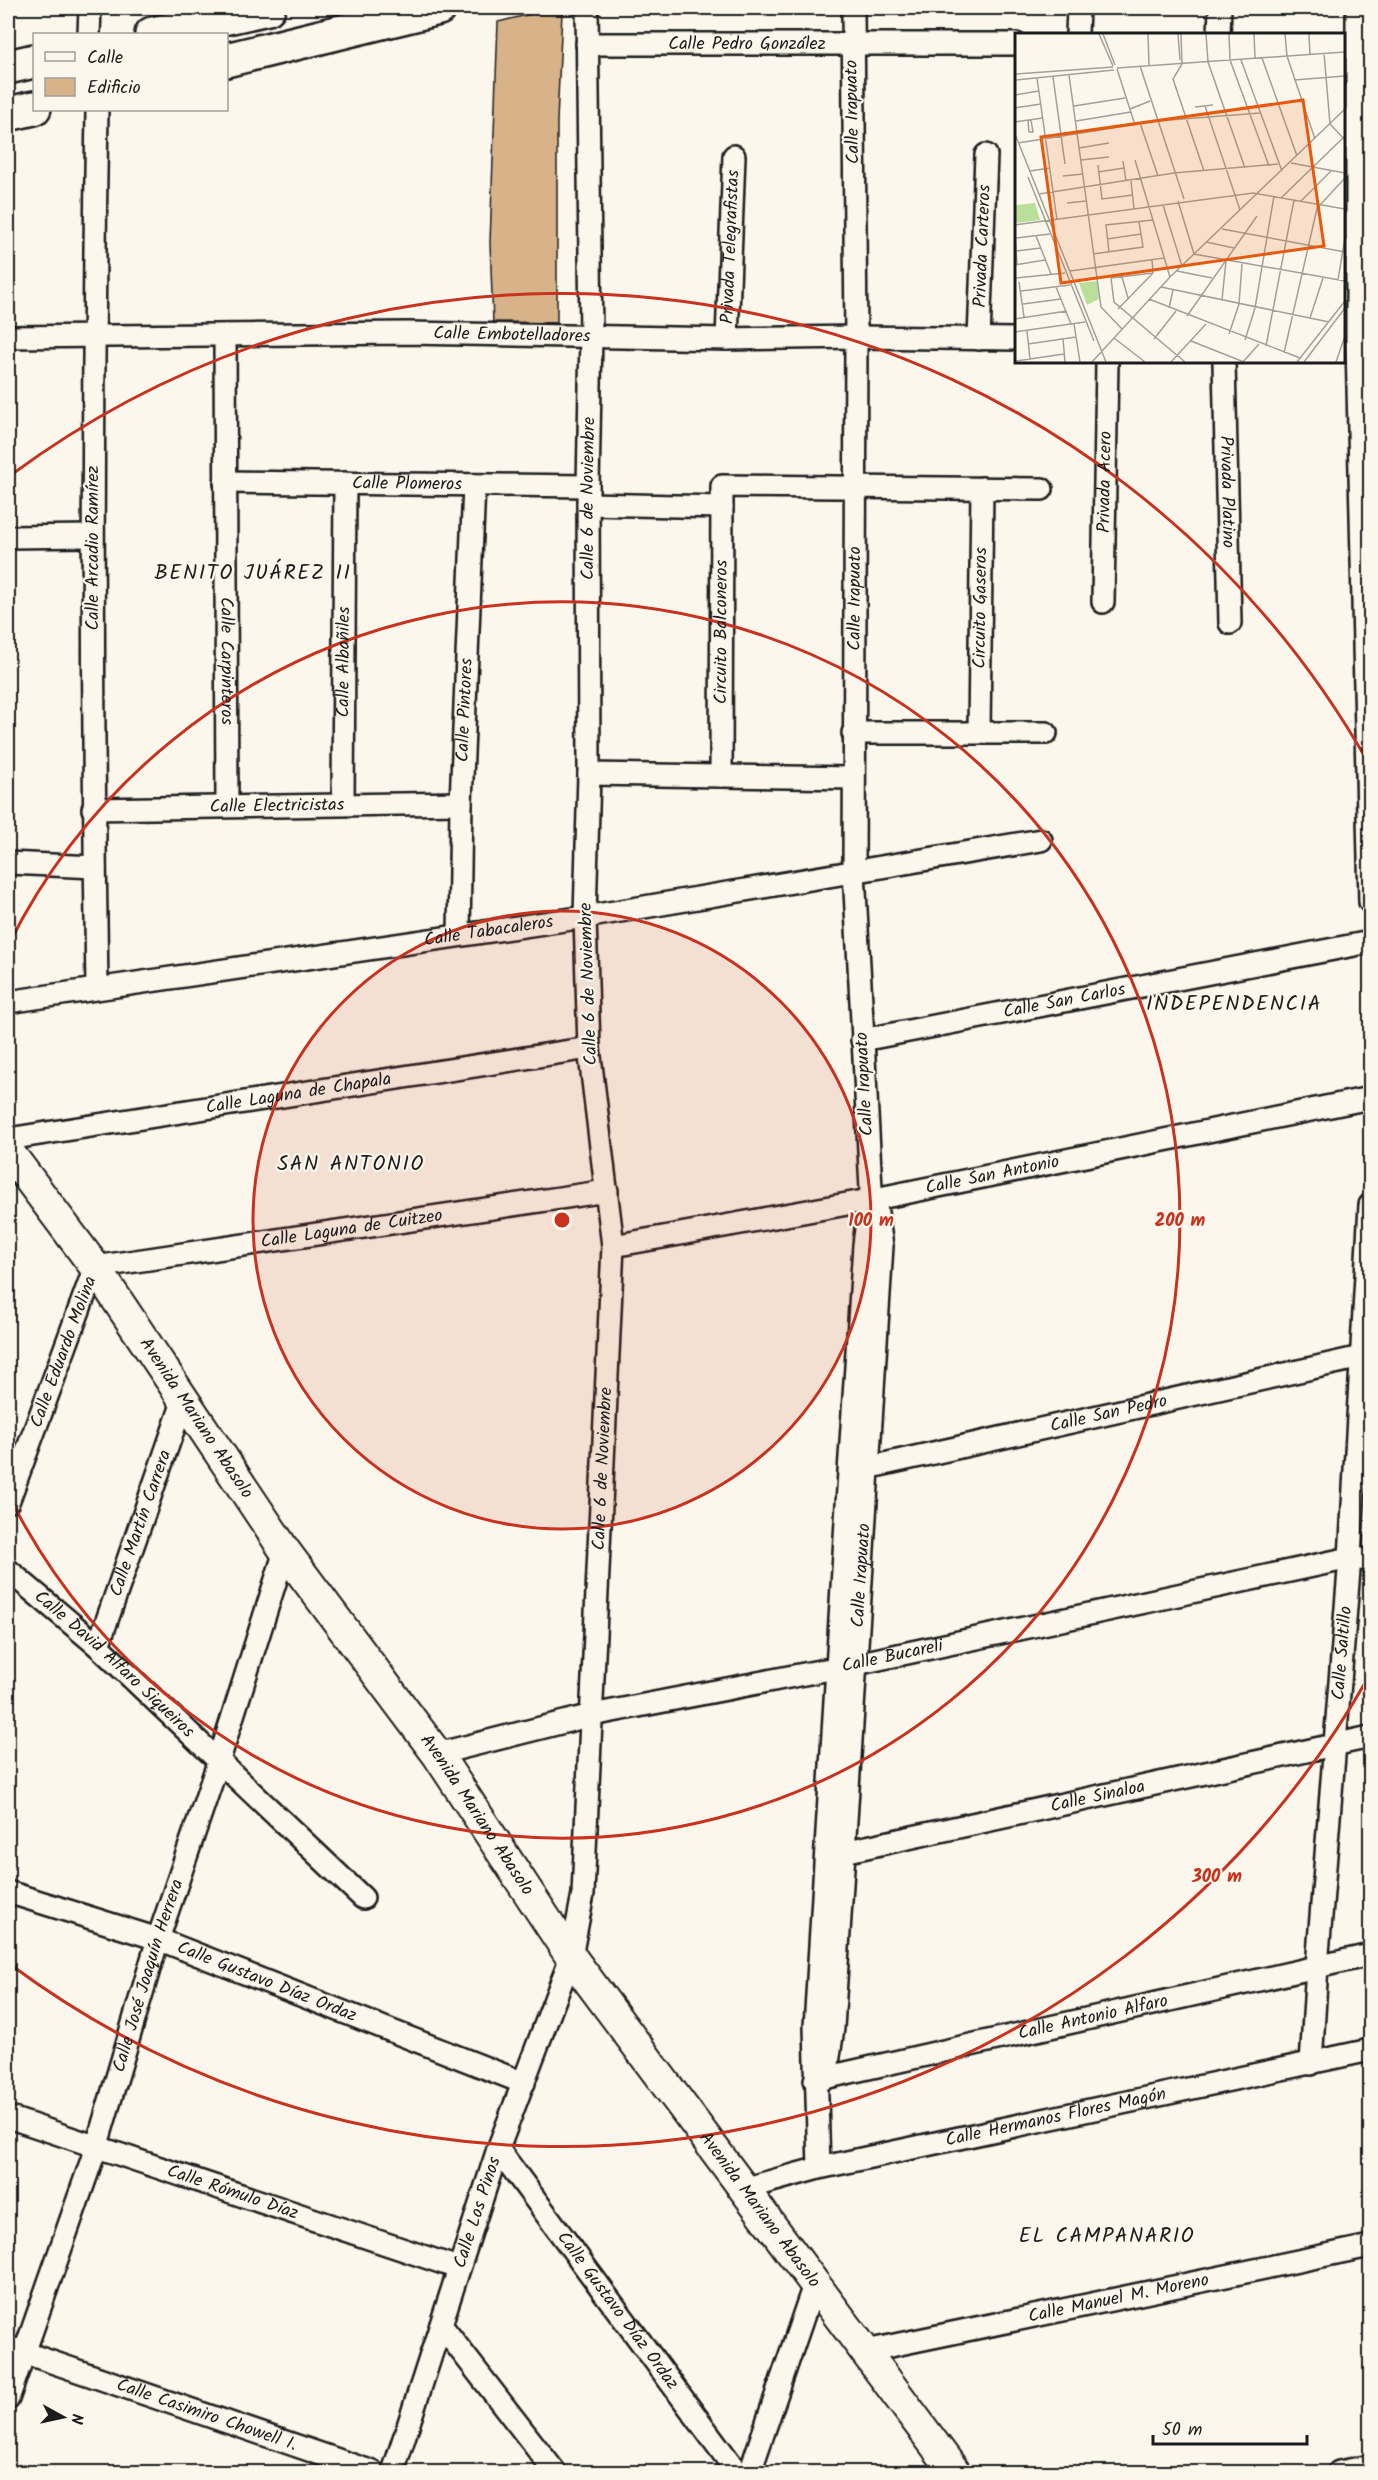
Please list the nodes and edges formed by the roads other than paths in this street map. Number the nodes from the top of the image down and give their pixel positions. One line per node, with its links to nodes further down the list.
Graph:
1 (90, 8): 9 (street)
2 (268, 8): 10 (main road)
3 (439, 8): 17 (main road)
4 (587, 8): 14 (street, Calle 6 de Noviembre)
5 (853, 8): 13 (street, Calle Irapuato)
6 (1077, 8): 11 (street)
7 (1220, 8): 12 (street)
8 (1357, 8): 16 (street)
9 (89, 33)
10 (156, 33)
11 (1077, 33)
12 (1219, 33)
13 (853, 42): 14 (street, Calle Pedro González); 15 (street, Calle Pedro González); 29 (street, Calle Irapuato)
14 (587, 44): 27 (street, Calle 6 de Noviembre)
15 (1015, 44)
16 (1357, 47): 25 (street)
17 (228, 60)
18 (33, 61): 19 (main road)
19 (8, 67)
20 (33, 108): 22 (main road)
21 (97, 111): 30 (street, Calle Arcadio Ramírez)
22 (8, 114)
23 (986, 155): 32 (street, Privada Carteros)
24 (734, 156): 31 (street, Privada Telegrafistas)
25 (1357, 191): 34 (street)
26 (225, 335): 27 (street, Calle Embotelladores); 30 (street, Calle Embotelladores); 37 (street, Calle Carpinteros)
27 (591, 336): 31 (street, Calle Embotelladores); 43 (street, Calle 6 de Noviembre)
28 (8, 337): 30 (street, Calle Embotelladores)
29 (855, 337): 31 (street, Calle Embotelladores); 32 (street, Calle Embotelladores); 40 (street, Calle Irapuato)
30 (93, 338): 45 (street, Calle Arcadio Ramírez)
31 (727, 339)
32 (979, 339): 33 (street, Calle Embotelladores)
33 (1015, 339)
34 (1357, 344): 63 (street)
35 (1107, 363): 47 (street, Privada Acero)
36 (1224, 363): 48 (street, Privada Platino)
37 (225, 482): 38 (street, Calle Plomeros); 57 (street, Calle Carpinteros)
38 (345, 483): 39 (street, Calle Plomeros); 56 (street, Calle Albañiles)
39 (474, 485): 43 (street, Calle Plomeros); 55 (street, Calle Pintores)
40 (853, 486): 41 (street); 44 (street, Circuito Balconeros); 50 (street, Calle Irapuato)
41 (982, 488): 42 (street); 49 (street, Circuito Gaseros)
42 (1042, 489)
43 (588, 495): 44 (street, Calle Plomeros); 52 (street, Calle 6 de Noviembre)
44 (722, 507): 53 (street, Circuito Balconeros)
45 (92, 536): 46 (street); 58 (street, Calle Arcadio Ramírez)
46 (8, 537)
47 (1103, 602)
48 (1230, 623)
49 (979, 732): 50 (street); 51 (street)
50 (853, 733): 54 (street, Calle Irapuato)
51 (1046, 733)
52 (589, 774): 53 (street); 64 (street, Calle 6 de Noviembre)
53 (721, 776): 54 (street)
54 (853, 778): 62 (street, Calle Irapuato)
55 (461, 803): 56 (street, Calle Electricistas); 65 (street, Calle Pintores)
56 (344, 804): 57 (street, Calle Electricistas)
57 (227, 806): 58 (street, Calle Electricistas)
58 (93, 809): 61 (street, Calle Arcadio Ramírez)
59 (1041, 840): 62 (street, Calle Tabacaleros)
60 (8, 863): 61 (street)
61 (95, 867): 67 (street, Calle Arcadio Ramírez)
62 (854, 872): 64 (street, Calle Tabacaleros); 69 (street, Calle Irapuato)
63 (1370, 893)
64 (585, 917): 65 (street, Calle Tabacaleros); 70 (street, Calle 6 de Noviembre)
65 (459, 935): 67 (street, Calle Tabacaleros)
66 (1371, 942): 69 (street, Calle San Carlos)
67 (97, 987): 68 (street, Calle Tabacaleros)
68 (8, 1002)
69 (862, 1040): 75 (street, Calle Irapuato)
70 (589, 1048): 72 (street, Calle Laguna de Chapala); 74 (street, Calle 6 de Noviembre)
71 (1371, 1098): 75 (street, Calle San Antonio)
72 (8, 1139)
73 (8, 1150): 78 (street, Avenida Mariano Abasolo)
74 (607, 1191): 77 (street, Calle 6 de Noviembre); 78 (street, Calle Laguna de Cuitzeo)
75 (872, 1195): 77 (street, Calle San Antonio); 81 (street, Calle Irapuato)
76 (1371, 1205): 79 (street, Calle Saltillo)
77 (613, 1246): 88 (street, Calle 6 de Noviembre)
78 (95, 1267): 80 (street, Avenida Mariano Abasolo); 82 (street, Calle Eduardo Molina)
79 (1366, 1355): 81 (street, Calle San Pedro); 84 (street, Calle Saltillo)
80 (184, 1399): 83 (street, Avenida Mariano Abasolo); 86 (street, Calle Martín Carrera)
81 (858, 1470): 87 (street, Calle Irapuato)
82 (8, 1502)
83 (285, 1551): 91 (street, Avenida Mariano Abasolo); 92 (street, Calle José Joaquín Herrera)
84 (1360, 1559): 87 (street, Calle Bucareli); 90 (street, Calle Saltillo)
85 (8, 1570): 86 (street, Calle David Alfaro Siqueiros)
86 (98, 1646): 92 (street, Calle David Alfaro Siqueiros)
87 (847, 1666): 88 (street, Calle Bucareli); 93 (street, Calle Irapuato)
88 (592, 1715): 91 (street, Calle Bucareli); 98 (street, Calle 6 de Noviembre)
89 (1371, 1737): 90 (street, Calle Sinaloa)
90 (1335, 1743): 93 (street, Calle Sinaloa); 99 (street, Calle Saltillo)
91 (437, 1754): 98 (street, Avenida Mariano Abasolo)
92 (219, 1760): 95 (street, Calle David Alfaro Siqueiros); 96 (street, Calle José Joaquín Herrera)
93 (835, 1855): 102 (street, Calle Irapuato)
94 (8, 1892): 96 (street, Calle Gustavo Díaz Ordaz)
95 (363, 1898)
96 (158, 1939): 103 (street, Calle Gustavo Díaz Ordaz); 105 (street, Calle José Joaquín Herrera)
97 (1371, 1955): 99 (street, Calle Antonio Alfaro)
98 (571, 1957): 103 (street, Calle Los Pinos); 108 (street, Avenida Mariano Abasolo)
99 (1317, 1966): 101 (street, Calle Saltillo); 102 (street, Calle Antonio Alfaro)
100 (1371, 2050): 101 (street, Calle Hermanos Flores Magón)
101 (1311, 2064): 107 (street, Calle Hermanos Flores Magón)
102 (820, 2079): 107 (street, Calle Irapuato)
103 (524, 2083): 106 (street, Calle Los Pinos)
104 (8, 2118): 105 (street, Calle Rómulo Díaz)
105 (96, 2148): 110 (street, Calle Rómulo Díaz); 113 (street, Calle José Joaquín Herrera)
106 (498, 2150): 110 (street, Calle Los Pinos); 120 (street, Calle Gustavo Díaz Ordaz)
107 (819, 2168): 108 (street, Calle Hermanos Flores Magón)
108 (743, 2189): 111 (street, Avenida Mariano Abasolo)
109 (1371, 2246): 114 (street, Calle Manuel M. Moreno)
110 (458, 2268): 112 (street, Calle Los Pinos)
111 (814, 2285): 114 (street, Avenida Mariano Abasolo); 121 (street)
112 (441, 2325): 118 (street, Calle Los Pinos); 119 (street)
113 (15, 2350): 115 (street, Calle José Joaquín Herrera); 117 (street, Calle Casimiro Chowell I.)
114 (866, 2351): 122 (street, Avenida Mariano Abasolo)
115 (8, 2399)
116 (1371, 2466): 123 (street)
117 (373, 2472)
118 (393, 2472)
119 (555, 2472)
120 (737, 2472)
121 (750, 2472)
122 (955, 2472)
123 (1339, 2472)

